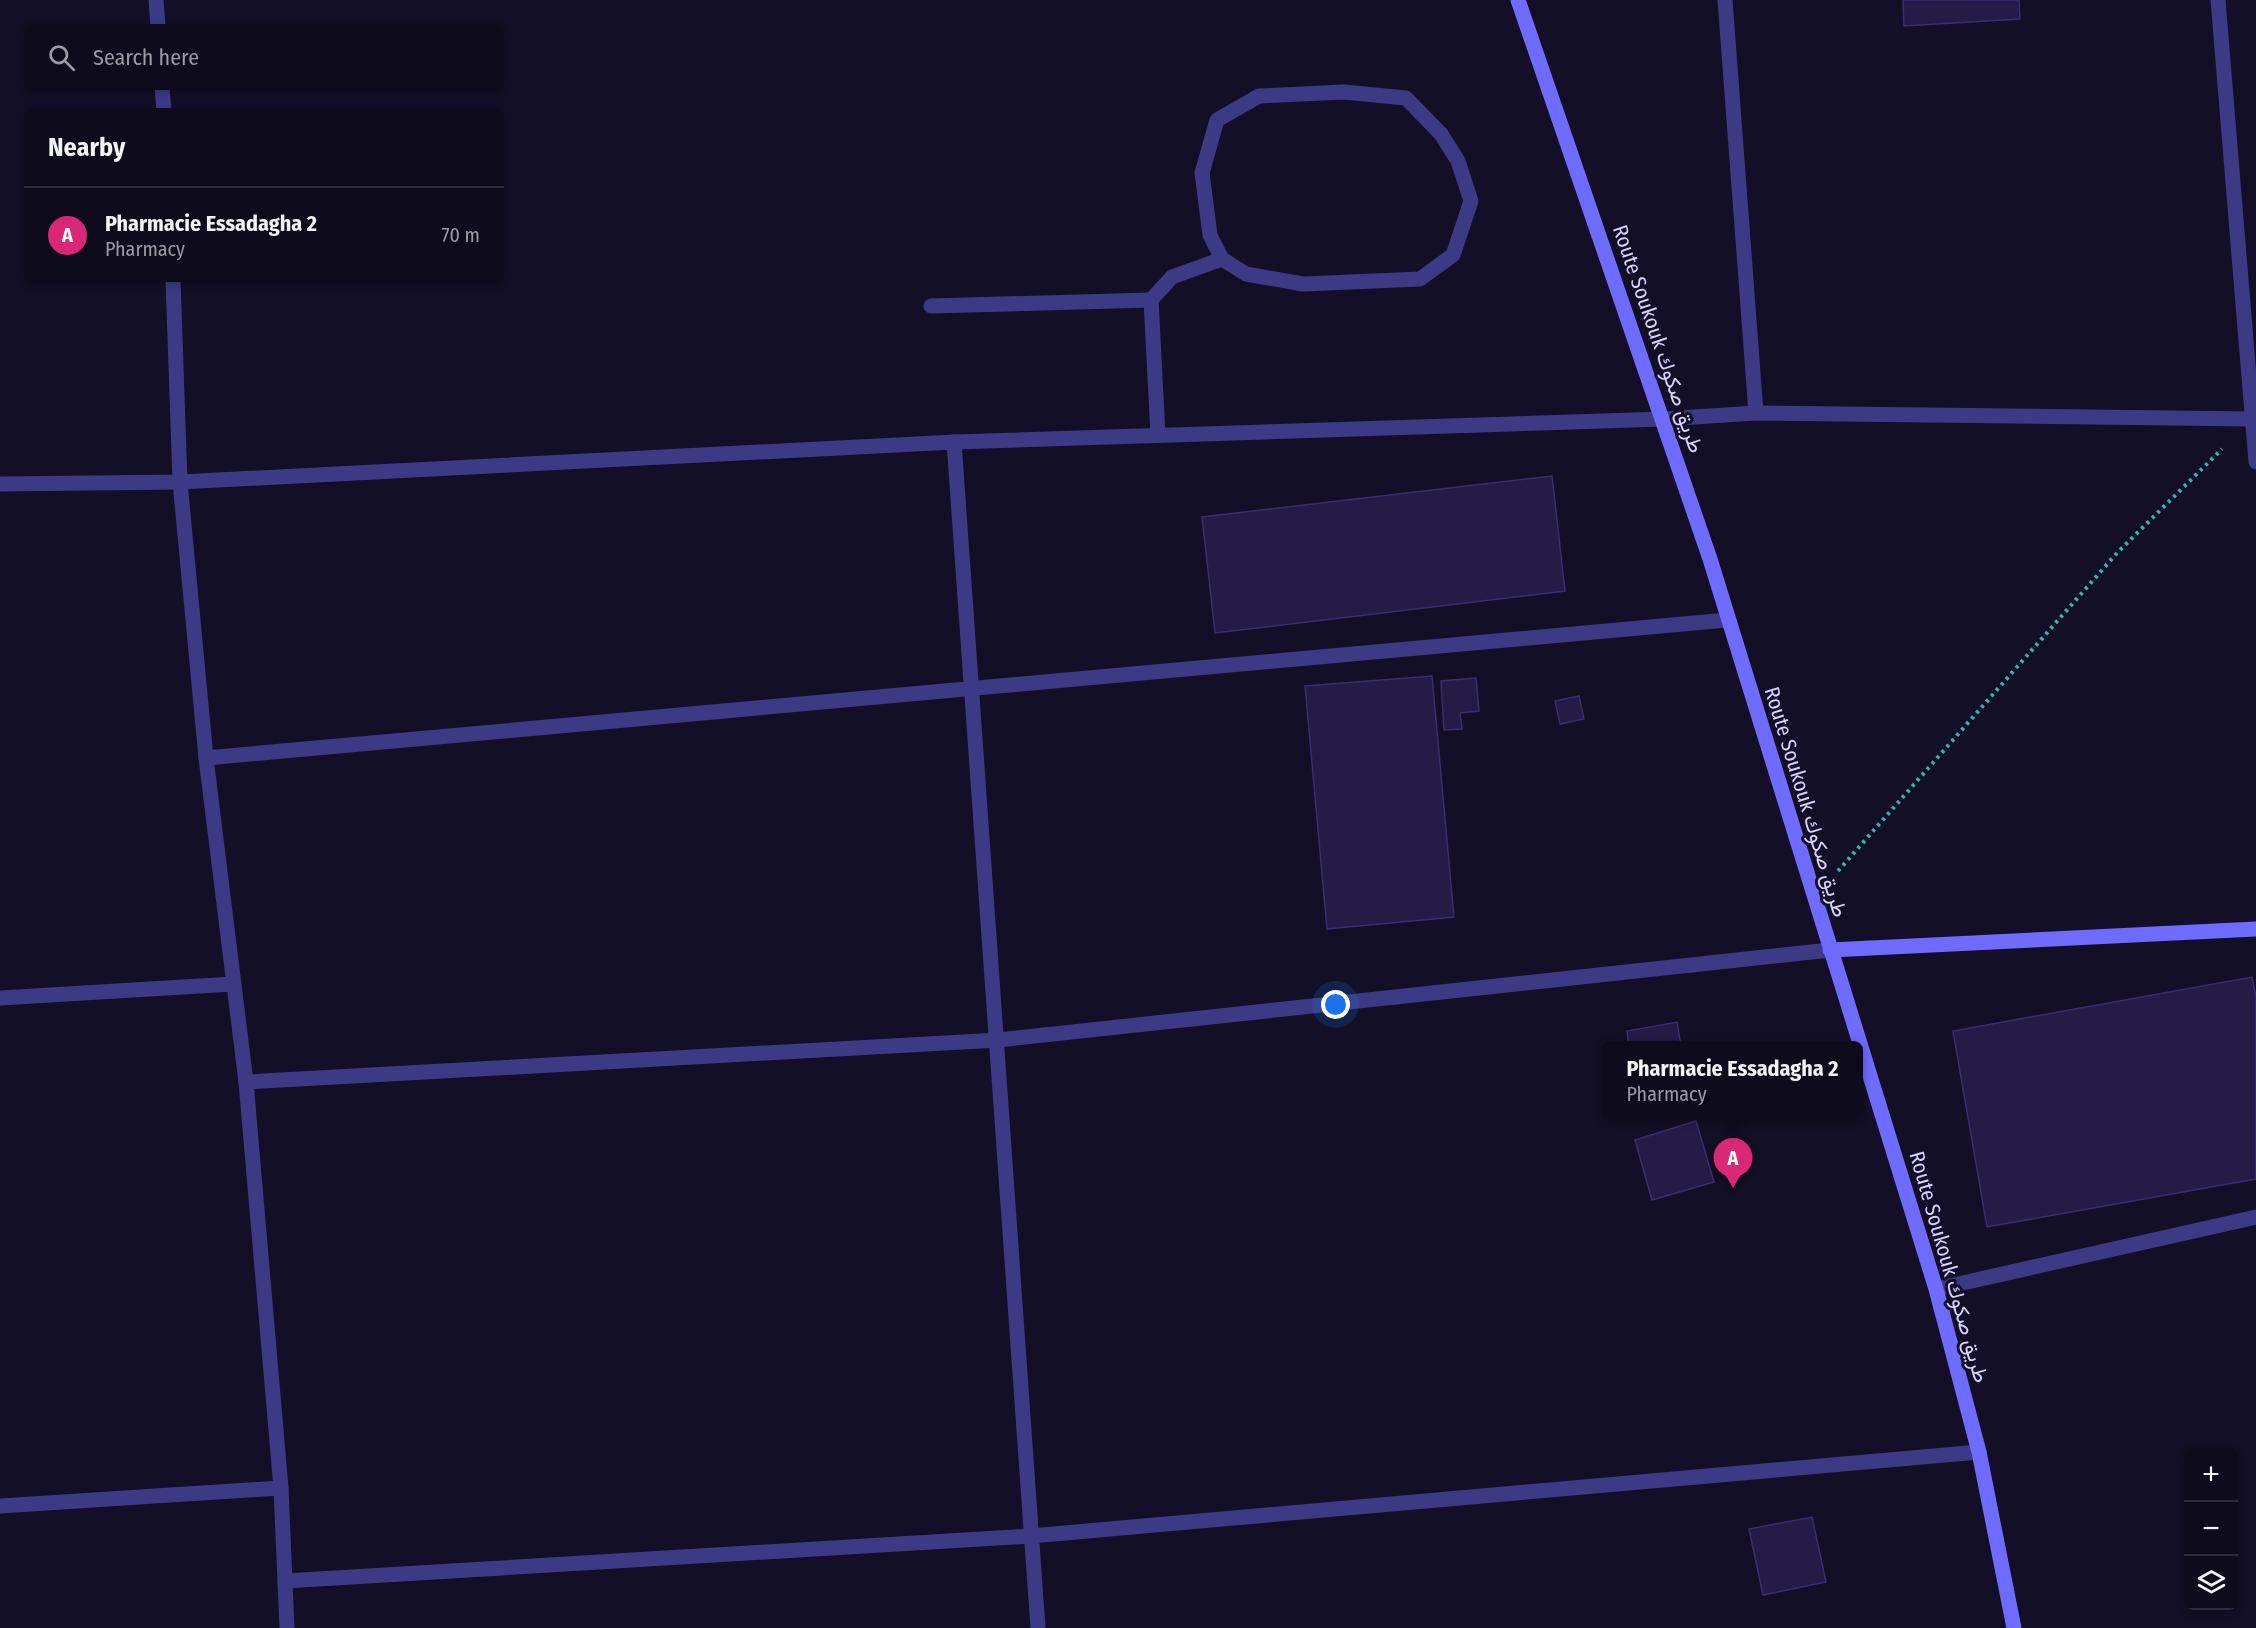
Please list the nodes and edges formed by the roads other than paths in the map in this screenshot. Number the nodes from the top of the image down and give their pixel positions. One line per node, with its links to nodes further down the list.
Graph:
1 (156, 0): 5 (street)
2 (1518, 0): 13 (street, Route Soukouk طريق صكوك)
3 (1725, 0): 12 (street)
4 (2218, 0): 14 (street)
5 (158, 24)
6 (162, 90): 7 (street)
7 (164, 108)
8 (1222, 259): 8 (street); 10 (street)
9 (173, 282): 18 (street)
10 (1151, 300): 11 (street); 15 (street)
11 (931, 306)
12 (1756, 413): 13 (street); 14 (street)
13 (1664, 419): 15 (street); 20 (street, Route Soukouk طريق صكوك)
14 (2252, 419): 17 (street)
15 (1158, 435): 16 (street)
16 (954, 442): 18 (street); 21 (street)
17 (2256, 462)
18 (180, 482): 19 (street); 22 (street)
19 (0, 484)
20 (1727, 620): 21 (street); 24 (street, Route Soukouk طريق صكوك)
21 (973, 687): 22 (street); 27 (street)
22 (206, 758): 25 (street)
23 (2256, 929): 24 (street)
24 (1830, 950): 27 (street); 28 (street, Route Soukouk طريق صكوك)
25 (233, 984): 26 (street); 30 (street)
26 (0, 998)
27 (998, 1040): 30 (street); 36 (street)
28 (1858, 1041)
29 (1863, 1056): 32 (street, Route Soukouk طريق صكوك)
30 (246, 1082): 34 (street)
31 (2256, 1217): 32 (street)
32 (1936, 1289): 33 (street, Route Soukouk طريق صكوك)
33 (1979, 1452): 36 (street); 40 (street, Route Soukouk طريق صكوك)
34 (281, 1488): 35 (street); 37 (street)
35 (0, 1506)
36 (1032, 1536): 37 (street); 39 (street)
37 (285, 1581): 38 (street)
38 (287, 1628)
39 (1038, 1628)
40 (2014, 1628)

